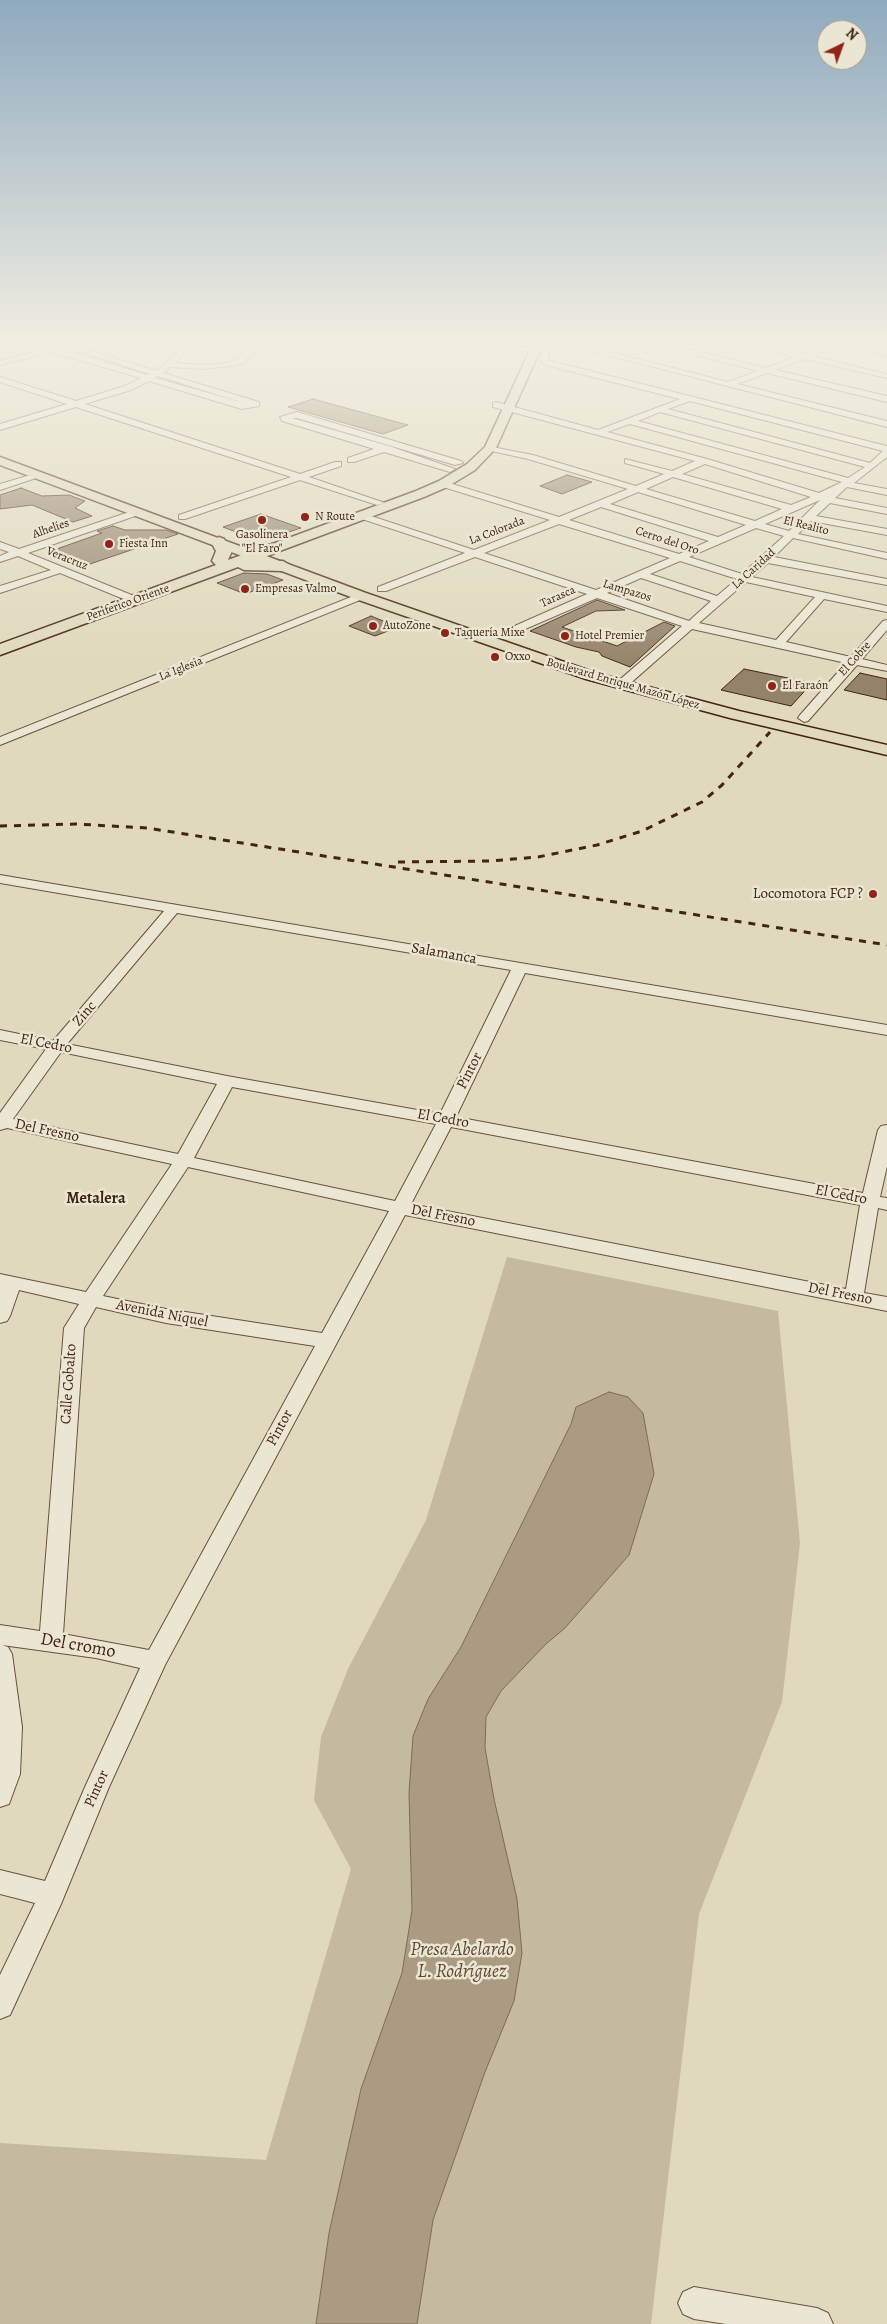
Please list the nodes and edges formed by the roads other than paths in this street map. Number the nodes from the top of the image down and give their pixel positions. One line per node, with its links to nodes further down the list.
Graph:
1 (12, 454): 38 (main road)
2 (208, 454): 24 (street)
3 (234, 454): 23 (street)
4 (367, 454): 14 (street)
5 (406, 454): 19 (street)
6 (423, 454): 19 (street)
7 (465, 454): 19 (main road)
8 (483, 454): 25 (main road)
9 (519, 454): 29 (street, El Realito)
10 (681, 454): 17 (street)
11 (745, 454): 26 (street)
12 (821, 454): 20 (street)
13 (884, 454): 20 (street, La Caridad)
14 (351, 460)
15 (0, 461): 22 (main road, Boulevard Enrique Mazón López)
16 (628, 461): 21 (street)
17 (704, 461): 21 (street, La Colorada); 32 (street)
18 (338, 464): 23 (street)
19 (454, 466): 25 (main road); 35 (main road)
20 (873, 469): 26 (street, La Caridad)
21 (672, 474): 29 (street, La Colorada); 34 (street)
22 (40, 475): 27 (street); 37 (main road, Boulevard Enrique Mazón López)
23 (301, 476): 24 (street); 28 (street)
24 (287, 481): 31 (street); 38 (street)
25 (443, 484): 35 (main road); 40 (street, Cerro del Oro)
26 (846, 484): 30 (street); 32 (street, La Caridad)
27 (0, 487)
28 (338, 488): 31 (street); 35 (street)
29 (633, 489): 33 (street, La Colorada); 41 (street, El Realito)
30 (887, 492)
31 (325, 493): 35 (street)
32 (825, 497): 34 (street, Tarasca); 36 (street); 39 (street, La Caridad)
33 (601, 504): 40 (street, La Colorada); 44 (street)
34 (789, 508): 41 (street, Tarasca)
35 (371, 509): 47 (main road); 49 (street, Lampazos)
36 (887, 511)
37 (138, 512): 45 (main road, Boulevard Enrique Mazón López); 48 (street, Alhelíes)
38 (182, 517): 47 (main road)
39 (810, 518): 42 (street); 43 (street, La Caridad)
40 (560, 520): 49 (street, La Colorada); 51 (street, Cerro del Oro)
41 (752, 524): 43 (street, El Realito); 44 (street, Tarasca)
42 (887, 532)
43 (791, 536): 50 (street, El Realito); 53 (street, La Caridad)
44 (716, 540): 51 (street, Tarasca)
45 (219, 542): 47 (main road, Boulevard Enrique Mazón López); 54 (highway)
46 (0, 545): 48 (street, Veracruz)
47 (259, 550): 54 (highway, Periferico Oriente); 55 (main road, Boulevard Enrique Mazón López); 61 (main road, Boulevard Enrique Mazón López)
48 (18, 553): 52 (street, Alhelíes); 56 (street, Veracruz)
49 (472, 553): 61 (street, La Colorada); 62 (street, Lampazos)
50 (887, 556)
51 (676, 557): 57 (street, Tarasca); 58 (street, Cerro del Oro)
52 (0, 559)
53 (766, 559): 58 (street, La Caridad); 59 (street)
54 (223, 564): 55 (highway); 65 (highway, Periferico Oriente)
55 (284, 566): 63 (main road, Boulevard Enrique Mazón López)
56 (60, 570): 60 (street); 65 (street, Veracruz)
57 (639, 574): 62 (street, Tarasca); 66 (street)
58 (744, 578): 64 (street, Cerro del Oro); 66 (street, La Caridad)
59 (887, 582)
60 (0, 590)
61 (382, 590): 70 (main road, Boulevard Enrique Mazón López)
62 (593, 594): 69 (street, Lampazos); 70 (street, Tarasca)
63 (361, 596): 76 (main road, Boulevard Enrique Mazón López); 79 (street, La Iglesia)
64 (821, 596): 67 (street, Cerro del Oro); 72 (street)
65 (130, 598): 71 (highway, Periferico Oriente); 73 (highway, Periferico Oriente)
66 (720, 600): 69 (street, La Caridad)
67 (887, 609)
68 (887, 623): 74 (street, El Cobre)
69 (691, 625): 72 (street, Lampazos); 76 (street, La Caridad)
70 (505, 634): 76 (main road, Boulevard Enrique Mazón López)
71 (0, 641)
72 (778, 645): 74 (street, Lampazos)
73 (0, 650)
74 (852, 661): 75 (street, Lampazos); 77 (street, El Cobre)
75 (887, 668)
76 (626, 680): 77 (main road, Boulevard Enrique Mazón López); 80 (main road, Boulevard Enrique Mazón López)
77 (804, 718): 78 (main road, Boulevard Enrique Mazón López)
78 (887, 736)
79 (0, 741)
80 (887, 750)
81 (6, 880): 82 (street); 83 (street, Salamanca)
82 (0, 893)
83 (174, 908): 84 (street, Salamanca); 87 (street, Zinc)
84 (520, 967): 85 (street, Salamanca); 89 (street, Pintor)
85 (887, 1030)
86 (0, 1035): 87 (street, El Cedro)
87 (57, 1046): 88 (street, El Cedro); 90 (street, Zinc)
88 (228, 1081): 89 (street, El Cedro); 92 (street, Calle Cobalto)
89 (446, 1120): 93 (street, El Cedro); 94 (street, Pintor)
90 (1, 1123): 92 (street, Del Fresno)
91 (887, 1130): 93 (street)
92 (183, 1161): 94 (street, Del Fresno); 97 (street, Calle Cobalto)
93 (879, 1202): 96 (street)
94 (400, 1208): 96 (street, Del Fresno); 100 (street, Pintor)
95 (6, 1281): 97 (street, Avenida Niquel); 99 (street)
96 (854, 1297): 98 (street, Del Fresno)
97 (90, 1300): 100 (street, Avenida Niquel); 102 (street, Calle Cobalto)
98 (887, 1304)
99 (0, 1316)
100 (326, 1341): 104 (street, Pintor)
101 (0, 1635): 102 (street, Del cromo)
102 (51, 1641): 104 (street, Del cromo)
103 (0, 1654): 105 (street)
104 (155, 1661): 107 (street, Pintor)
105 (0, 1796)
106 (0, 1882): 107 (street)
107 (52, 1895): 108 (street, Pintor)
108 (0, 2005)
109 (694, 2303): 110 (street)
110 (817, 2324)

